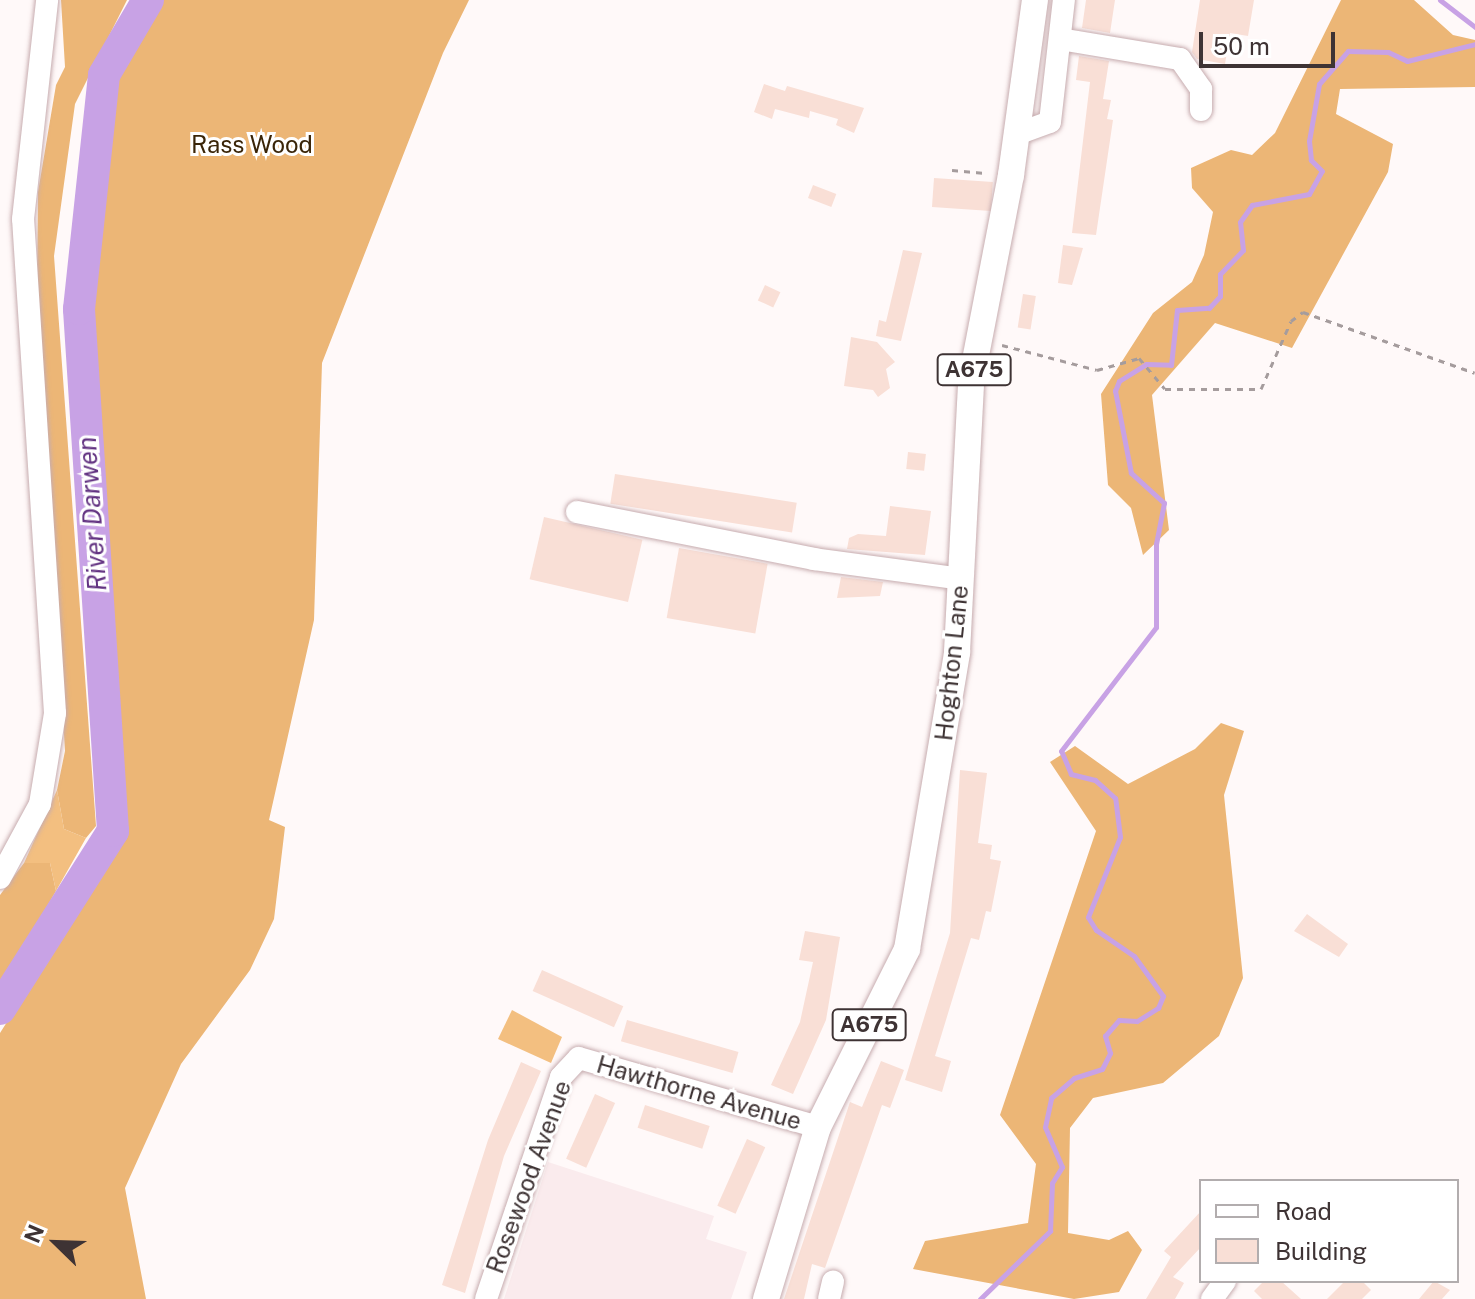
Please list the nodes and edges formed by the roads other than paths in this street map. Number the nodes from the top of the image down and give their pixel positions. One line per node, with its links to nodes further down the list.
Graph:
1 (47, 0): 9 (street)
2 (1035, 0): 6 (main road, Hoghton Lane / A675)
3 (1064, 0): 4 (street)
4 (1060, 39): 5 (street); 6 (street)
5 (1201, 110)
6 (1017, 134): 8 (main road, Hoghton Lane / A675)
7 (577, 512): 8 (street)
8 (962, 579): 11 (main road, Hoghton Lane / A675)
9 (0, 878)
10 (579, 1058): 11 (street, Hawthorne Avenue); 12 (street, Rosewood Avenue)
11 (818, 1127): 13 (main road, Hoghton Lane / A675)
12 (486, 1299)
13 (766, 1299)

